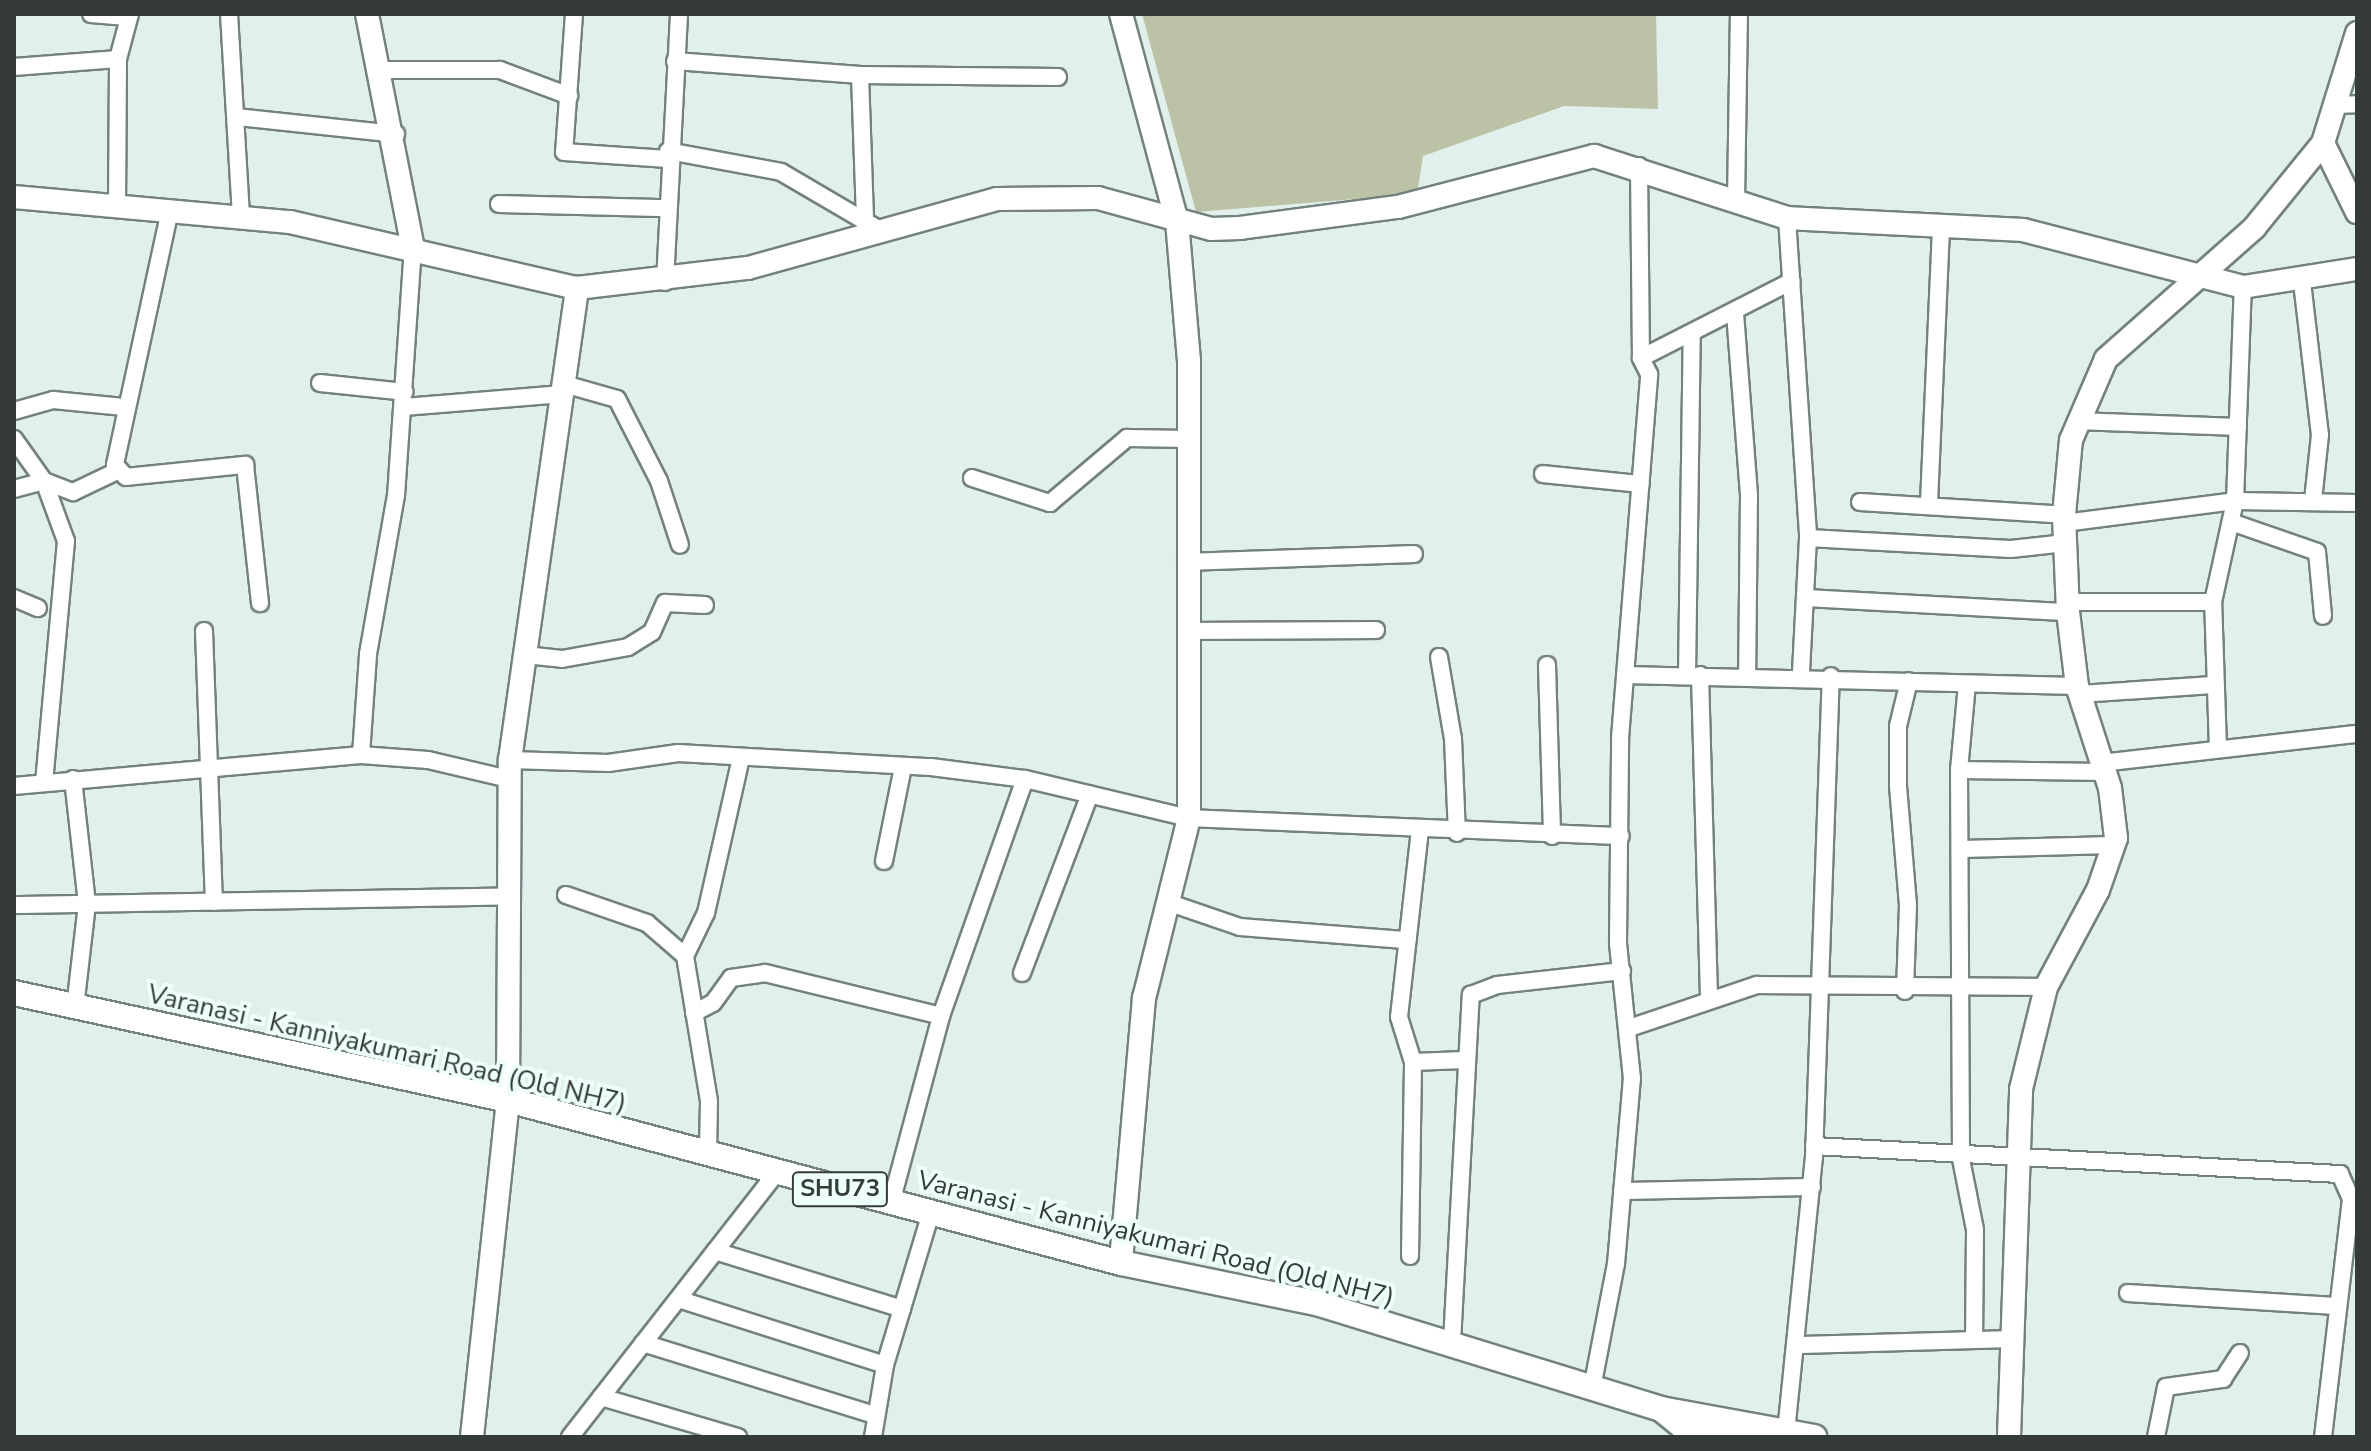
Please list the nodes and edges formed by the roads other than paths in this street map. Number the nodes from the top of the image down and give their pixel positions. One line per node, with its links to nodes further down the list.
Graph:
1 (91, 14): 8 (street)
2 (229, 14): 19 (street)
3 (367, 14): 13 (main road)
4 (574, 14): 16 (street)
5 (679, 14): 11 (street)
6 (1121, 14): 33 (main road)
7 (1739, 14): 25 (street)
8 (128, 15): 10 (street)
9 (2357, 33): 18 (main road)
10 (118, 59): 12 (street); 27 (street)
11 (675, 61): 14 (street); 22 (street)
12 (14, 67)
13 (380, 70): 16 (street); 20 (main road)
14 (860, 75): 15 (street); 34 (street)
15 (1058, 77)
16 (569, 96): 22 (street)
17 (2357, 104): 18 (street)
18 (2333, 105): 21 (main road)
19 (237, 117): 20 (street); 31 (street)
20 (396, 134): 36 (main road)
21 (2323, 143): 30 (main road); 38 (main road)
22 (668, 155): 28 (street); 34 (street)
23 (1639, 166): 25 (main road); 33 (main road); 46 (street)
24 (14, 197): 27 (main road)
25 (1736, 201): 32 (main road)
26 (499, 204): 28 (street)
27 (117, 206): 29 (main road)
28 (668, 208): 40 (street)
29 (170, 210): 31 (main road); 50 (street)
30 (2357, 212)
31 (241, 215): 36 (main road)
32 (1787, 218): 35 (main road); 39 (street)
33 (1177, 221): 34 (main road); 55 (main road)
34 (872, 225): 40 (main road)
35 (1941, 225): 38 (main road); 65 (street)
36 (413, 248): 43 (main road); 49 (street)
37 (2357, 269): 41 (main road)
38 (2200, 277): 42 (main road); 52 (main road)
39 (1792, 281): 44 (street); 69 (street)
40 (665, 282): 43 (main road)
41 (2302, 282): 42 (main road); 63 (street)
42 (2243, 287): 53 (street)
43 (577, 288): 48 (main road)
44 (1735, 313): 45 (street); 88 (street)
45 (1692, 336): 46 (street); 90 (street)
46 (1641, 358): 60 (street)
47 (320, 383): 49 (street)
48 (563, 389): 49 (street); 70 (street); 84 (main road)
49 (405, 400): 98 (street)
50 (124, 407): 51 (street); 56 (street)
51 (14, 411)
52 (2077, 421): 53 (street); 68 (main road)
53 (2238, 427): 62 (street)
54 (14, 439): 59 (street)
55 (1189, 439): 58 (street); 72 (main road)
56 (117, 471): 59 (street); 76 (street)
57 (1543, 474): 60 (street)
58 (972, 478)
59 (44, 481): 61 (street); 107 (street)
60 (1640, 484): 89 (street)
61 (14, 489)
62 (2235, 501): 63 (street); 67 (street); 68 (street)
63 (2313, 501): 66 (street)
64 (1860, 502): 65 (street)
65 (1929, 503): 68 (street)
66 (2357, 503)
67 (2231, 522): 75 (street); 80 (street)
68 (2065, 527): 69 (street); 78 (main road)
69 (1808, 538): 74 (street)
70 (680, 545)
71 (1414, 554): 72 (street)
72 (1186, 562): 83 (main road)
73 (14, 598): 79 (street)
74 (1806, 598): 78 (street); 87 (street)
75 (2213, 602): 78 (street); 94 (street)
76 (260, 603)
77 (705, 605): 84 (street)
78 (2068, 607): 95 (main road)
79 (38, 608)
80 (2323, 616)
81 (1376, 630): 83 (street)
82 (204, 631): 101 (street)
83 (1189, 631): 110 (main road)
84 (525, 655): 103 (main road)
85 (1439, 657): 112 (street)
86 (1547, 665): 113 (street)
87 (1801, 673): 88 (street); 91 (street)
88 (1747, 674): 90 (street)
89 (1625, 675): 90 (street); 114 (street)
90 (1694, 675): 133 (street)
91 (1831, 676): 92 (street); 128 (street)
92 (1909, 681): 93 (street); 130 (street)
93 (1967, 684): 95 (street); 104 (street)
94 (2213, 685): 95 (street); 97 (street)
95 (2078, 690): 102 (main road)
96 (2357, 734): 97 (street)
97 (2218, 749): 102 (street)
98 (361, 755): 101 (street); 103 (street)
99 (741, 758): 100 (street); 103 (street); 125 (street)
100 (903, 767): 106 (street); 117 (street)
101 (212, 768): 105 (street); 120 (street)
102 (2103, 768): 104 (street); 115 (main road)
103 (509, 769): 119 (main road)
104 (1959, 770): 116 (street)
105 (73, 779): 107 (street); 122 (street)
106 (1025, 779): 109 (street); 136 (street)
107 (44, 781): 108 (street)
108 (14, 786)
109 (1090, 794): 110 (street); 127 (street)
110 (1189, 818): 111 (street); 121 (main road)
111 (1420, 830): 112 (street); 124 (street)
112 (1457, 833): 113 (street)
113 (1552, 836): 114 (street)
114 (1621, 836): 126 (street)
115 (2114, 845): 116 (street); 129 (main road)
116 (1961, 849): 131 (street)
117 (884, 861)
118 (566, 895): 125 (street)
119 (510, 896): 120 (street); 140 (main road)
120 (214, 902): 122 (street)
121 (1170, 903): 124 (street); 152 (main road)
122 (87, 904): 123 (street); 134 (street)
123 (14, 905)
124 (1407, 940): 139 (street)
125 (685, 956): 135 (street)
126 (1622, 971): 137 (street); 138 (street)
127 (1022, 973)
128 (1823, 983): 130 (street); 133 (street); 141 (street)
129 (2046, 987): 131 (street); 143 (main road)
130 (1905, 991): 131 (street)
131 (1964, 992): 144 (street)
132 (14, 993): 134 (main road, Varanasi - Kanniyakumari Road (Old NH7) / SHU73)
133 (1709, 1000): 137 (street)
134 (75, 1007): 140 (main road, Varanasi - Kanniyakumari Road (Old NH7) / SHU73)
135 (694, 1013): 136 (street); 142 (street)
136 (941, 1016): 148 (street)
137 (1629, 1028): 147 (street)
138 (1464, 1060): 139 (street); 159 (street)
139 (1413, 1062): 151 (street)
140 (508, 1100): 142 (main road, Varanasi - Kanniyakumari Road (Old NH7) / SHU73); 170 (main road)
141 (1814, 1146): 144 (street); 146 (street)
142 (708, 1154): 145 (main road, Varanasi - Kanniyakumari Road (Old NH7) / SHU73)
143 (2022, 1157): 144 (street); 155 (street); 158 (main road)
144 (1961, 1159): 157 (street)
145 (777, 1172): 148 (main road, Varanasi - Kanniyakumari Road (Old NH7) / SHU73); 150 (street)
146 (1812, 1187): 147 (street); 161 (street)
147 (1622, 1191): 164 (street)
148 (891, 1203): 149 (main road, Varanasi - Kanniyakumari Road (Old NH7) / SHU73)
149 (931, 1213): 152 (main road, Varanasi - Kanniyakumari Road (Old NH7) / SHU73); 156 (street)
150 (715, 1251): 154 (street); 156 (street)
151 (1410, 1256)
152 (1121, 1263): 159 (main road, Varanasi - Kanniyakumari Road (Old NH7) / SHU73)
153 (2128, 1293): 155 (street)
154 (678, 1299): 160 (street); 163 (street)
155 (2336, 1306): 177 (street)
156 (902, 1309): 163 (street)
157 (1974, 1338): 158 (street); 161 (street)
158 (2013, 1339): 175 (main road)
159 (1452, 1342): 164 (main road, Varanasi - Kanniyakumari Road (Old NH7) / SHU73)
160 (643, 1343): 165 (street); 166 (street)
161 (1800, 1345): 168 (street)
162 (2240, 1353): 176 (street)
163 (885, 1365): 166 (street)
164 (1593, 1383): 167 (main road, Varanasi - Kanniyakumari Road (Old NH7) / SHU73)
165 (601, 1397): 171 (street); 172 (street)
166 (874, 1415): 173 (street)
167 (1677, 1420): 168 (main road, Varanasi - Kanniyakumari Road (Old NH7) / SHU73); 169 (main road)
168 (1786, 1432): 174 (main road, Varanasi - Kanniyakumari Road (Old NH7) / SHU73)
169 (1726, 1436)
170 (472, 1437)
171 (570, 1437)
172 (738, 1437)
173 (873, 1437)
174 (1814, 1437)
175 (2009, 1437)
176 (2156, 1437)
177 (2323, 1437)

